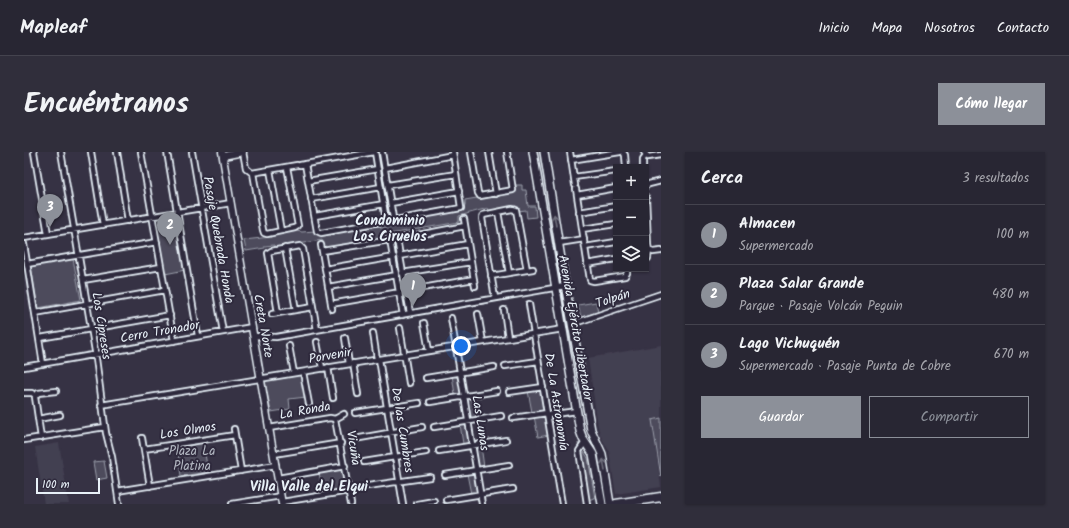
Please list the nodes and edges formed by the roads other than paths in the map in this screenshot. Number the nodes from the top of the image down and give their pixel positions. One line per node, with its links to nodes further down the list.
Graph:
1 (34, 152): 63 (street)
2 (61, 152): 61 (street, Los Cipreses)
3 (91, 152): 58 (street)
4 (117, 152): 56 (street)
5 (142, 152): 53 (street)
6 (167, 152): 50 (street)
7 (192, 152): 49 (street, Pasaje Quebrada Honda)
8 (243, 152): 18 (street); 31 (street)
9 (374, 152): 25 (street); 28 (street)
10 (382, 152): 27 (street)
11 (471, 152): 41 (street)
12 (489, 152): 41 (street)
13 (507, 152): 41 (street)
14 (533, 152): 97 (main road, Avenida Ejército Libertador)
15 (544, 152): 68 (main road, Avenida Ejército Libertador, one-way to 15)
16 (570, 152): 22 (street)
17 (621, 152): 22 (street); 23 (street)
18 (222, 154): 45 (street, Creta Norte)
19 (453, 154): 27 (street); 32 (street)
20 (645, 154): 21 (street); 24 (street)
21 (661, 155)
22 (571, 160): 33 (street)
23 (626, 164)
24 (644, 164)
25 (301, 165): 26 (street); 34 (street)
26 (288, 167): 29 (street); 62 (street)
27 (384, 168): 37 (street)
28 (378, 169): 34 (street); 38 (street)
29 (270, 170): 31 (street); 62 (street)
30 (613, 171): 33 (street)
31 (253, 173): 62 (street)
32 (456, 174): 37 (street); 40 (street)
33 (574, 177): 42 (street)
34 (308, 181): 43 (street)
35 (661, 182): 36 (street)
36 (649, 184)
37 (388, 186): 46 (street)
38 (381, 187): 43 (street); 47 (street)
39 (613, 189): 42 (street)
40 (459, 191): 46 (street); 46 (street)
41 (496, 194)
42 (577, 195): 52 (street)
43 (311, 199): 54 (street)
44 (646, 200): 74 (street)
45 (231, 203): 49 (street); 118 (street, Creta Norte)
46 (390, 203)
47 (384, 204): 54 (street); 54 (street)
48 (613, 206): 52 (street)
49 (202, 208): 50 (street); 123 (street, Pasaje Quebrada Honda)
50 (177, 212): 53 (street); 126 (street)
51 (498, 212): 87 (street); 89 (street); 91 (street)
52 (579, 212): 60 (street)
53 (153, 216): 56 (street); 66 (street)
54 (314, 216)
55 (464, 219): 59 (street)
56 (128, 221): 58 (street)
57 (613, 224): 60 (street)
58 (103, 225): 61 (street)
59 (465, 226): 70 (street); 79 (street)
60 (582, 229): 65 (street)
61 (74, 230): 63 (street); 78 (street, Los Cipreses)
62 (281, 231)
63 (48, 234): 64 (street)
64 (24, 238)
65 (584, 239): 68 (street); 72 (street)
66 (157, 242): 78 (street); 84 (street)
67 (613, 242): 72 (street)
68 (559, 243): 95 (main road, Avenida Ejército Libertador)
69 (24, 244): 82 (street)
70 (468, 244): 79 (street); 81 (street)
71 (321, 245): 75 (street)
72 (585, 247): 83 (street)
73 (285, 248): 104 (street); 105 (street); 108 (street)
74 (650, 250): 76 (street); 77 (street)
75 (322, 251): 79 (street); 85 (street)
76 (661, 251)
77 (649, 254)
78 (79, 255): 82 (street); 93 (street, Los Cipreses)
79 (397, 256): 85 (street); 90 (street)
80 (613, 260): 83 (street)
81 (471, 262): 90 (street); 92 (street)
82 (27, 264): 107 (street)
83 (588, 264): 88 (street)
84 (161, 267): 93 (street); 98 (street)
85 (325, 269): 96 (street)
86 (533, 269): 87 (street)
87 (527, 270): 89 (street)
88 (628, 272)
89 (509, 273): 91 (street)
90 (400, 274): 96 (street); 99 (street)
91 (492, 276): 101 (street)
92 (474, 279): 94 (street); 99 (street)
93 (83, 280): 102 (street, Los Cipreses)
94 (475, 286)
95 (565, 286): 97 (street); 117 (main road, Avenida Ejército Libertador)
96 (328, 287): 99 (street)
97 (556, 288): 101 (street); 114 (main road, Avenida Ejército Libertador)
98 (166, 290): 102 (street); 113 (street)
99 (403, 292): 109 (street); 111 (street)
100 (661, 294): 117 (street, Tolpán)
101 (495, 298): 109 (street)
102 (87, 304): 107 (street); 120 (street, Los Cipreses)
103 (529, 304): 125 (street, De La Astronomía)
104 (313, 307): 105 (street); 122 (street)
105 (296, 310): 108 (street)
106 (504, 310): 130 (street)
107 (36, 313): 128 (street)
108 (278, 313): 110 (street)
109 (410, 313): 111 (street)
110 (272, 314)
111 (403, 314): 122 (street)
112 (478, 314): 133 (street)
113 (170, 315): 120 (street); 131 (street)
114 (561, 315): 117 (main road); 121 (main road, Avenida Ejército Libertador)
115 (451, 318): 135 (street, Las Lunas)
116 (424, 323): 136 (street)
117 (572, 324): 143 (main road, Avenida Ejército Libertador)
118 (252, 327): 123 (street, Cerro Tronador); 127 (street, Creta Norte)
119 (400, 328): 138 (street)
120 (91, 329): 128 (street); 137 (street, Los Cipreses)
121 (563, 329): 125 (street, Porvenir); 144 (main road, Avenida Ejército Libertador)
122 (317, 330): 127 (street)
123 (223, 332): 126 (street, Cerro Tronador)
124 (373, 333): 139 (street, De las Cumbres)
125 (534, 334): 130 (street, Porvenir); 140 (street, De La Astronomía)
126 (198, 336): 131 (street, Cerro Tronador)
127 (254, 336): 154 (street, Creta Norte)
128 (40, 338): 141 (street)
129 (345, 338): 142 (street)
130 (508, 338): 133 (street, Porvenir)
131 (174, 341): 137 (street, Cerro Tronador)
132 (317, 342): 148 (street)
133 (483, 342): 135 (street, Porvenir)
134 (290, 346): 152 (street)
135 (456, 346): 136 (street, Porvenir); 151 (street, Las Lunas)
136 (429, 351): 138 (street, Porvenir)
137 (95, 355): 141 (street, Cerro Tronador); 168 (street, Los Cipreses)
138 (404, 355): 139 (street, Porvenir); 155 (street)
139 (378, 359): 142 (street, Porvenir); 169 (street, De las Cumbres)
140 (538, 361): 145 (street); 156 (street, De La Astronomía)
141 (43, 364): 146 (street, Cerro Tronador)
142 (351, 364): 149 (street, Porvenir); 161 (street)
143 (580, 364): 144 (main road); 231 (main road, Avenida Ejército Libertador, one-way to 143)
144 (569, 365): 170 (main road, Avenida Ejército Libertador)
145 (505, 366)
146 (24, 367)
147 (494, 367): 151 (street)
148 (322, 368): 149 (street, Porvenir); 150 (street, Porvenir)
149 (328, 368): 164 (street)
150 (303, 372): 152 (street, Porvenir); 167 (street)
151 (460, 372): 153 (street); 163 (street, Las Lunas)
152 (294, 373): 154 (street, Porvenir)
153 (426, 378)
154 (261, 379): 168 (street, Porvenir); 184 (street, Creta Norte)
155 (409, 383)
156 (542, 387): 159 (street); 173 (street, De La Astronomía)
157 (56, 391): 162 (street)
158 (497, 391): 163 (street)
159 (509, 392)
160 (24, 394): 162 (street)
161 (358, 394)
162 (35, 395): 177 (street)
163 (464, 397): 165 (street); 179 (street, Las Lunas)
164 (333, 398)
165 (430, 402)
166 (418, 403): 169 (street)
167 (309, 404)
168 (102, 405): 180 (street, Los Cipreses)
169 (387, 408): 171 (street); 185 (street, De las Cumbres)
170 (576, 411): 173 (street); 192 (main road, Avenida Ejército Libertador)
171 (355, 413)
172 (344, 414): 178 (street, La Ronda)
173 (547, 414): 176 (street); 228 (street, De La Astronomía)
174 (60, 415): 177 (street)
175 (502, 416): 179 (street)
176 (513, 418)
177 (38, 419): 187 (street)
178 (335, 420): 184 (street, La Ronda); 193 (street, Vicuña)
179 (468, 421): 182 (street); 194 (street, Las Lunas)
180 (105, 427): 187 (street); 213 (street, Los Cipreses)
181 (422, 427): 185 (street)
182 (434, 427)
183 (234, 428): 186 (street)
184 (269, 428): 198 (street, Creta Norte)
185 (391, 432): 189 (street); 199 (street, De las Cumbres)
186 (236, 435): 195 (street, Los Olmos); 205 (street)
187 (41, 438): 190 (street)
188 (142, 438): 195 (street)
189 (360, 438)
190 (24, 440)
191 (506, 440): 194 (street)
192 (585, 442): 229 (street); 230 (main road, Avenida Ejército Libertador)
193 (341, 443): 198 (street); 203 (street, Vicuña)
194 (472, 446): 196 (street); 204 (street, Las Lunas)
195 (144, 449): 210 (street)
196 (439, 451)
197 (426, 452): 199 (street)
198 (274, 454): 201 (street, Creta Norte)
199 (395, 457): 200 (street); 209 (street, De las Cumbres)
200 (364, 462)
201 (276, 465): 205 (street); 208 (street, Creta Norte)
202 (509, 465): 204 (street)
203 (345, 466): 208 (street); 214 (street, Vicuña)
204 (476, 470): 206 (street); 215 (street, Las Lunas)
205 (241, 471): 210 (street)
206 (445, 475)
207 (430, 477): 209 (street)
208 (278, 478): 218 (street, Creta Norte)
209 (399, 482): 211 (street); 225 (street, De las Cumbres)
210 (150, 486): 213 (street)
211 (368, 486)
212 (513, 489): 215 (street)
213 (117, 491): 222 (street, Los Cipreses)
214 (349, 491): 218 (street); 224 (street, Vicuña)
215 (480, 495): 217 (street); 227 (street, Las Lunas)
216 (661, 497): 232 (main road)
217 (446, 500)
218 (282, 501): 221 (street)
219 (434, 501): 226 (street)
220 (661, 501): 233 (main road)
221 (253, 502): 223 (street)
222 (119, 504)
223 (232, 504)
224 (351, 504)
225 (403, 504)
226 (417, 504)
227 (482, 504)
228 (562, 504)
229 (587, 504)
230 (602, 504)
231 (610, 504)
232 (616, 504)
233 (644, 504)

